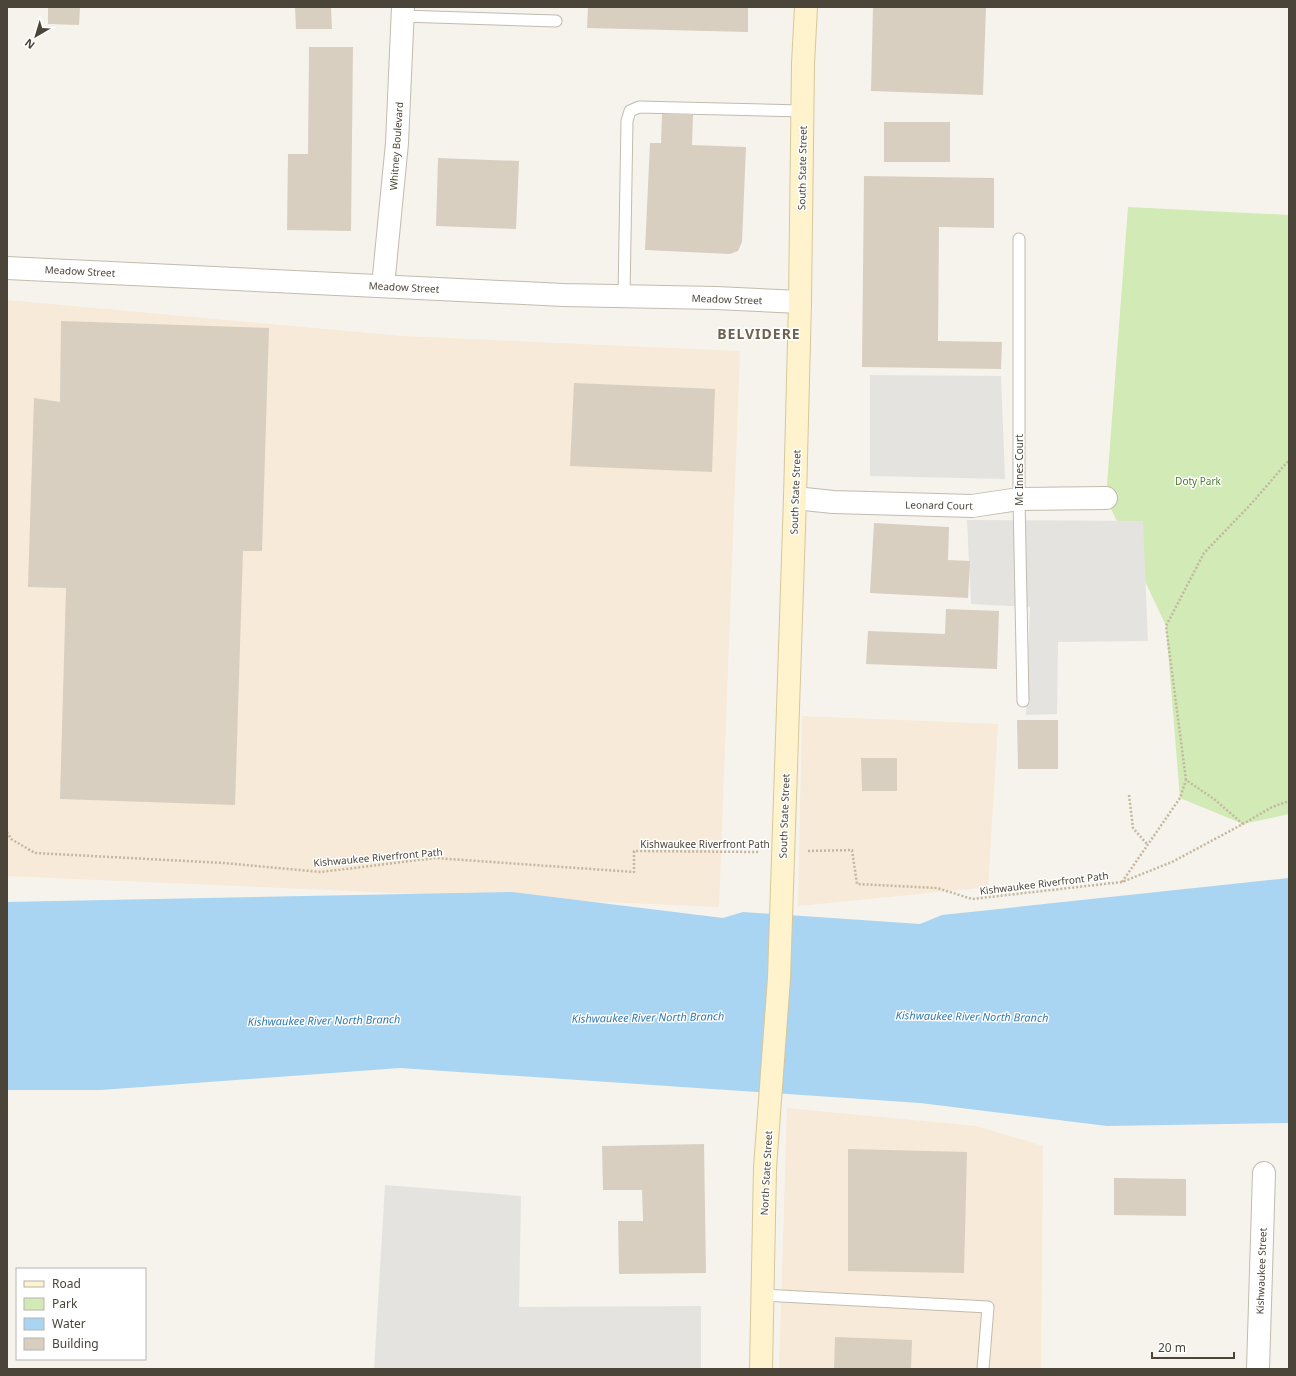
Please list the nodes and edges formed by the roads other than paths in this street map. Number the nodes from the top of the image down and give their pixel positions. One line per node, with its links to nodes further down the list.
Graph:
1 (806, 7): 4 (main road, South State Street)
2 (403, 12): 3 (lane); 7 (street, Whitney Boulevard)
3 (556, 20)
4 (803, 111): 8 (lane); 9 (main road, South State Street)
5 (1019, 239): 12 (lane, Mc Innes Court)
6 (7, 268): 7 (street, Meadow Street)
7 (383, 286): 8 (street, Meadow Street)
8 (624, 296): 9 (street, Meadow Street)
9 (800, 302): 10 (main road, South State Street)
10 (795, 498): 12 (street, Leonard Court); 14 (main road, South State Street)
11 (1106, 498): 12 (street, Leonard Court)
12 (1019, 499): 13 (lane, Mc Innes Court)
13 (1023, 701)
14 (779, 978): 16 (main road, North State Street)
15 (1264, 1173): 19 (street, Kishwaukee Street)
16 (762, 1295): 17 (main road, North State Street); 18 (lane)
17 (761, 1369)
18 (983, 1369)
19 (1258, 1369)

